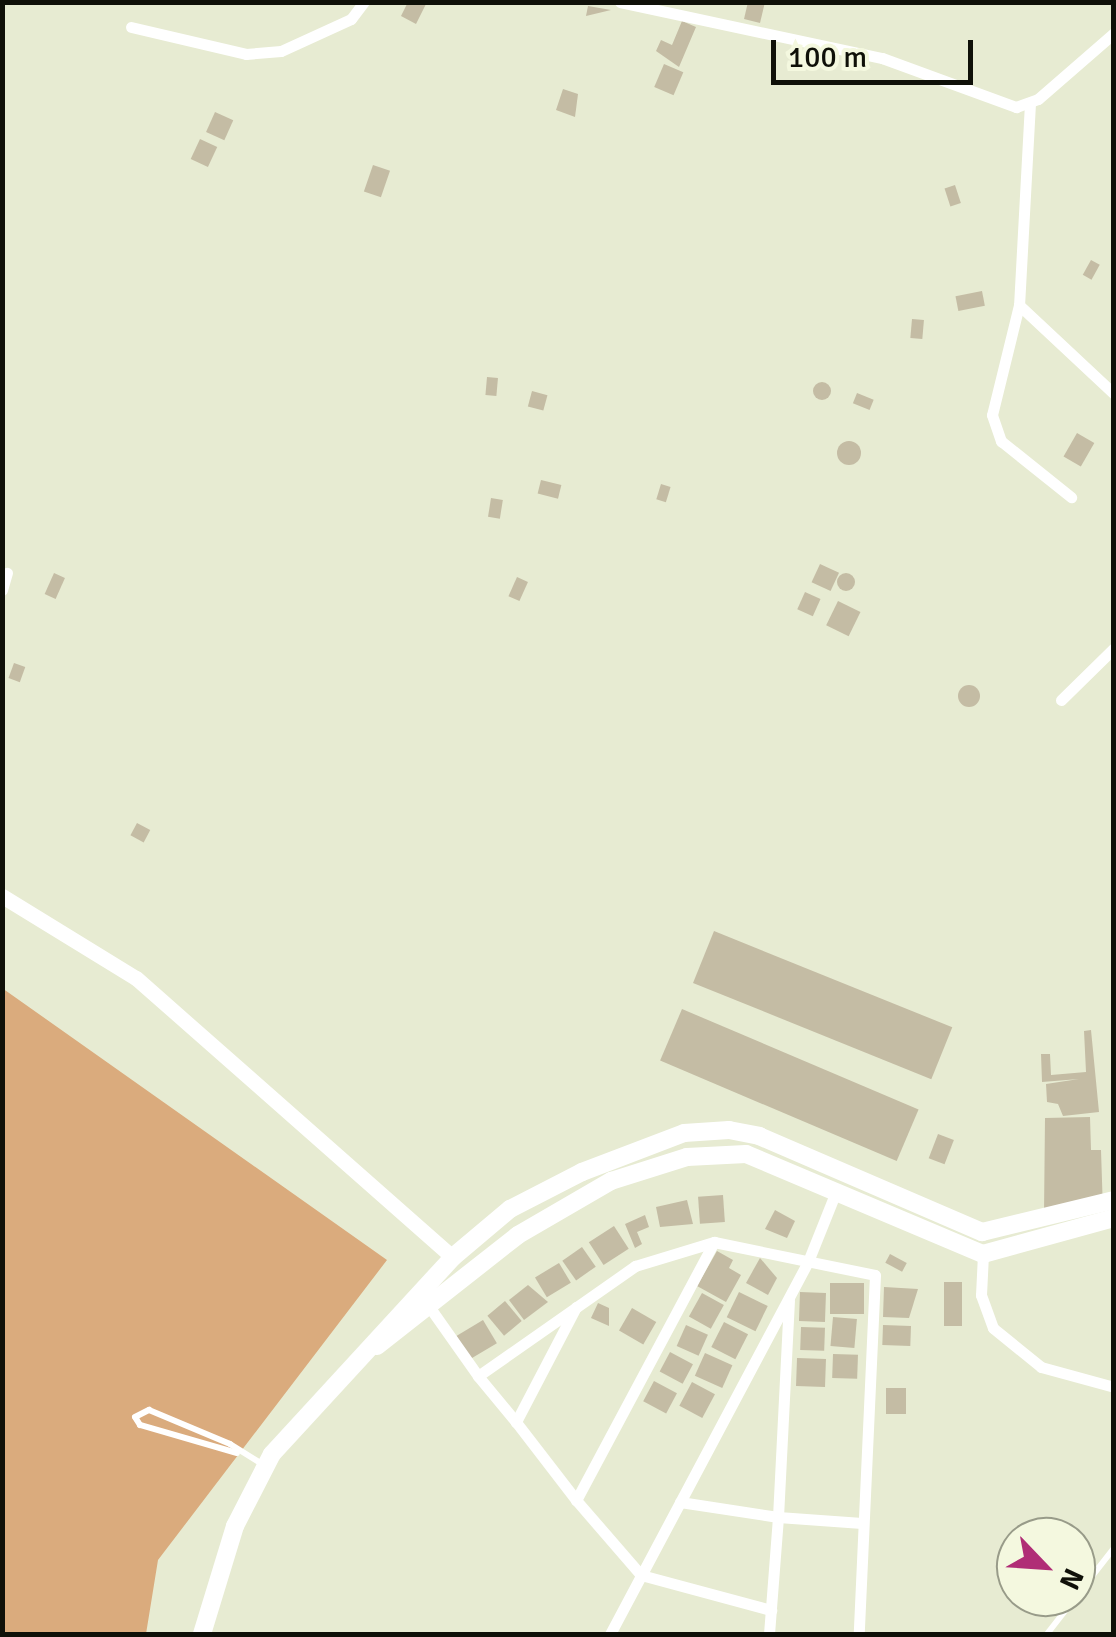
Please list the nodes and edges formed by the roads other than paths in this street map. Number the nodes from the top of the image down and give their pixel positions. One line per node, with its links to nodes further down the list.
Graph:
1 (364, 2): 3 (street)
2 (620, 2): 5 (street)
3 (130, 28)
4 (1114, 33): 5 (street)
5 (1030, 103): 6 (street)
6 (1019, 305): 7 (street); 8 (street)
7 (1114, 394)
8 (1072, 497)
9 (7, 573): 10 (street)
10 (2, 590)
11 (1114, 648): 12 (street)
12 (1061, 700)
13 (2, 896): 19 (street)
14 (837, 1189): 18 (main road); 20 (street); 22 (main road)
15 (1114, 1200): 19 (main road)
16 (1114, 1218): 18 (main road)
17 (714, 1242): 20 (street); 23 (street); 30 (street)
18 (984, 1254): 26 (street)
19 (453, 1257): 24 (main road)
20 (808, 1259): 21 (street); 33 (street)
21 (789, 1296): 31 (street); 32 (street)
22 (428, 1304): 24 (main road); 25 (street)
23 (578, 1304): 25 (street); 27 (street)
24 (364, 1354): 29 (main road)
25 (478, 1376): 27 (street)
26 (1114, 1386)
27 (516, 1422): 30 (street)
28 (237, 1453): 28 (lane); 29 (lane)
29 (265, 1466): 37 (main road)
30 (576, 1500): 35 (street)
31 (680, 1502): 32 (street); 35 (street)
32 (778, 1518): 33 (street); 36 (street)
33 (862, 1523): 40 (street)
34 (1114, 1548): 41 (lane)
35 (641, 1576): 36 (street); 38 (street)
36 (771, 1610): 39 (street)
37 (202, 1634)
38 (610, 1634)
39 (769, 1634)
40 (860, 1634)
41 (1047, 1634)

